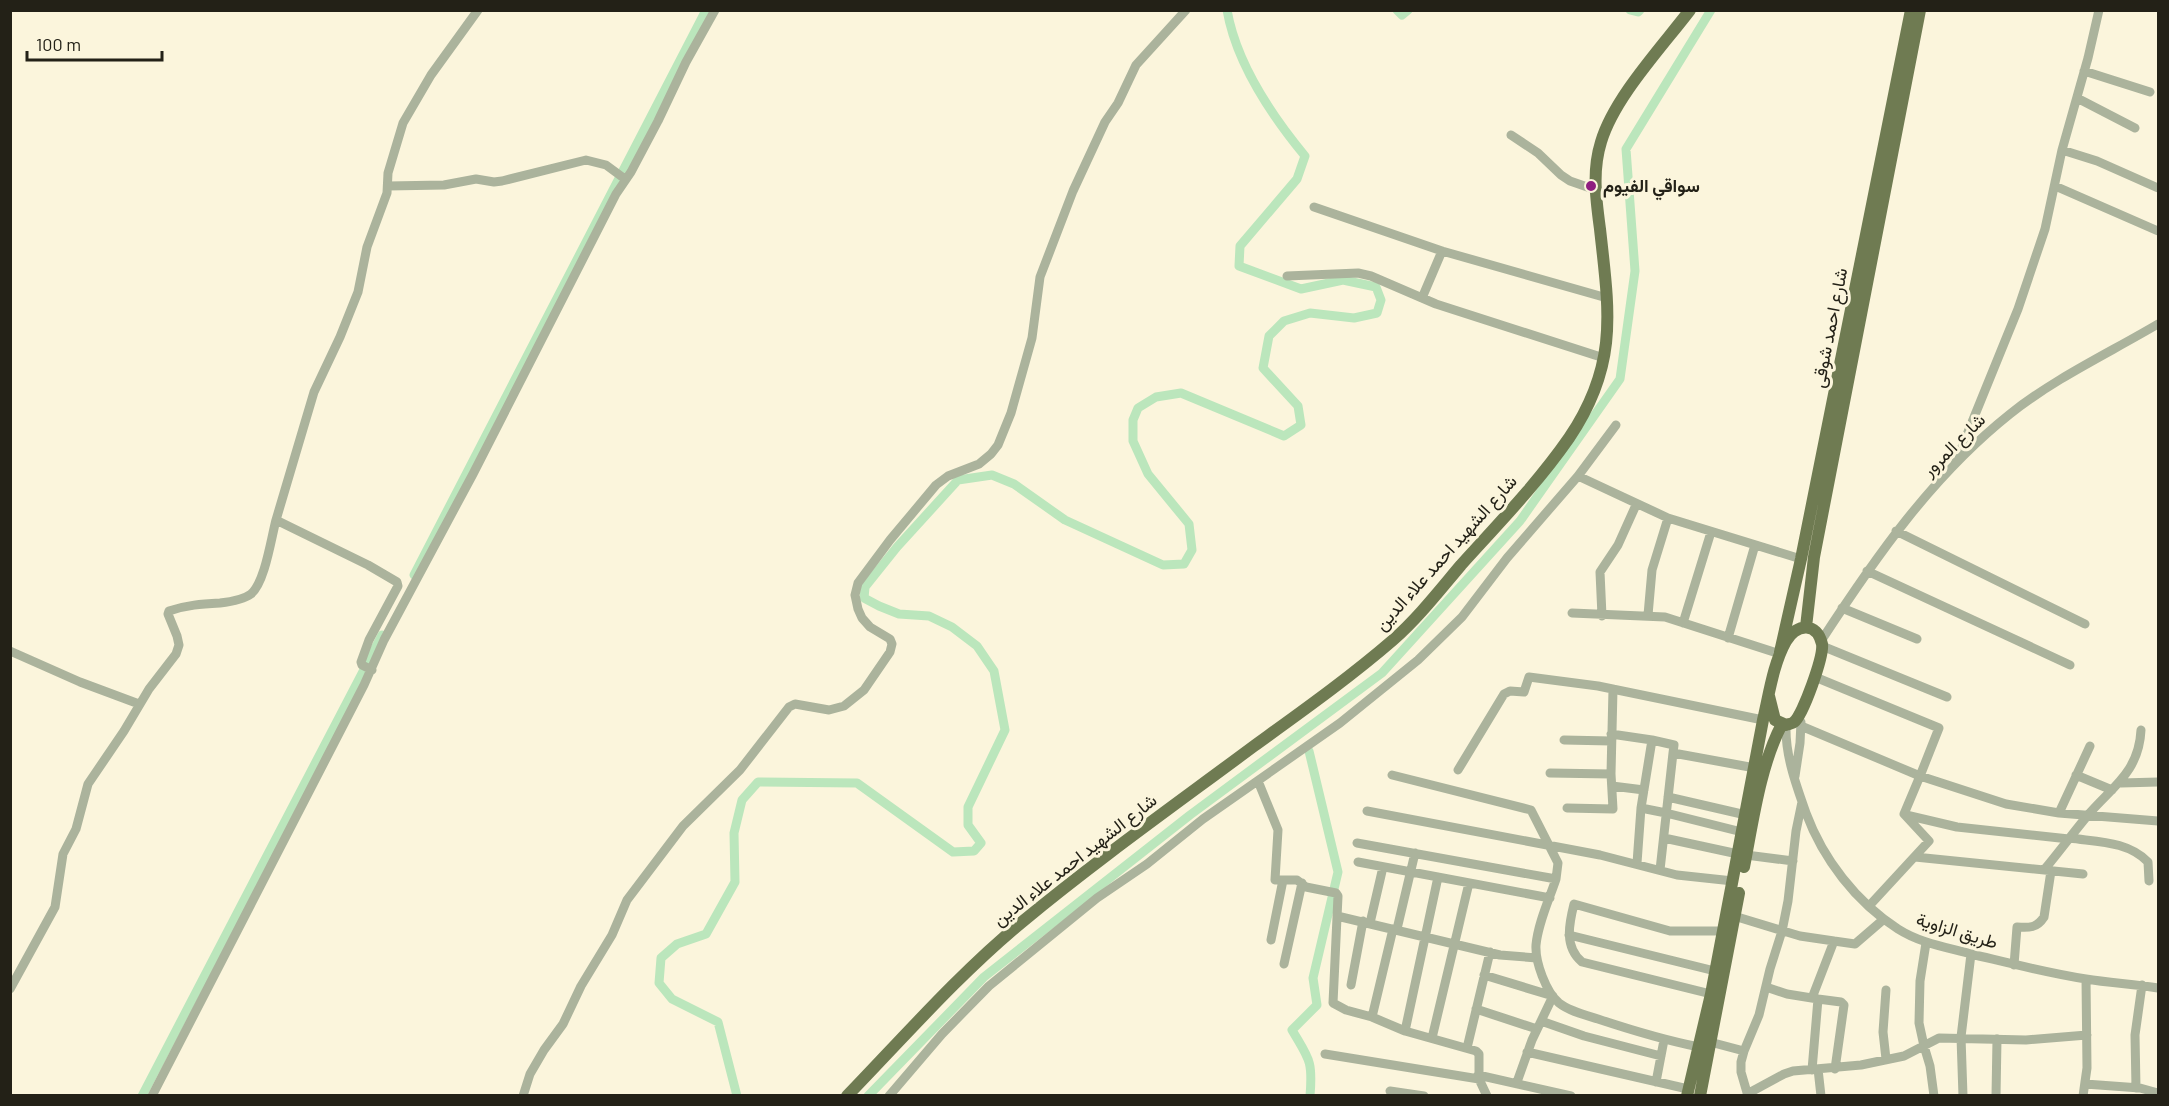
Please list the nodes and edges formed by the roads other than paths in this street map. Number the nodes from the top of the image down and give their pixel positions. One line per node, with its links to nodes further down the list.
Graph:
1 (478, 10): 15 (street)
2 (715, 10): 14 (street)
3 (1186, 10): 175 (street)
4 (1690, 10): 18 (main road, شارع الشهيد احمد علاء الدين)
5 (1911, 10): 36 (main road, شارع احمد شوقى)
6 (1920, 10): 44 (main road, شارع احمد شوقى)
7 (2099, 10): 8 (street)
8 (2085, 71): 9 (street); 10 (street)
9 (2150, 92)
10 (2077, 98): 11 (street); 13 (street)
11 (2135, 128)
12 (1511, 135): 18 (street)
13 (2062, 150): 16 (street); 17 (street)
14 (624, 178): 15 (street); 51 (street)
15 (388, 186): 32 (street)
16 (2055, 186): 20 (street); 28 (street)
17 (2158, 188)
18 (1596, 190): 24 (main road, شارع الشهيد احمد علاء الدين)
19 (1314, 207): 21 (street)
20 (2158, 231)
21 (1442, 251): 23 (street); 24 (street)
22 (1287, 276): 23 (street)
23 (1422, 298): 26 (street)
24 (1607, 298): 26 (main road, شارع الشهيد احمد علاء الدين)
25 (2158, 324): 28 (street, شارع المرور)
26 (1604, 358): 176 (main road, شارع الشهيد احمد علاء الدين)
27 (1616, 425): 29 (street)
28 (1954, 464): 33 (street, شارع المرور)
29 (1578, 476): 30 (street); 75 (street)
30 (1636, 505): 31 (street); 41 (street)
31 (1668, 518): 34 (street); 40 (street)
32 (276, 520): 51 (street); 56 (street)
33 (1896, 531): 37 (street, شارع المرور); 43 (street)
34 (1711, 532): 35 (street); 42 (street)
35 (1755, 545): 36 (street); 45 (street)
36 (1801, 559): 49 (main road, شارع احمد شوقى)
37 (1867, 571): 38 (street, شارع المرور); 50 (street)
38 (1842, 608): 46 (street); 47 (street, شارع المرور)
39 (1572, 613): 41 (street)
40 (1648, 615): 41 (street); 42 (street)
41 (1602, 616)
42 (1683, 623): 45 (street)
43 (2085, 624)
44 (1806, 627): 47 (main road); 49 (main road)
45 (1728, 638): 49 (street)
46 (1917, 639)
47 (1821, 643): 52 (main road); 55 (street)
48 (10, 651): 56 (street)
49 (1780, 653): 54 (main road, شارع احمد شوقى)
50 (2070, 665)
51 (368, 668): 174 (street)
52 (1815, 677): 57 (main road); 74 (street)
53 (1613, 688): 58 (street); 62 (street); 68 (street)
54 (1769, 696): 58 (main road, شارع احمد شوقى); 59 (main road)
55 (1947, 697)
56 (139, 704): 142 (street)
57 (1801, 711): 59 (main road); 60 (street, طريق الزاوية)
58 (1763, 720): 67 (main road, شارع احمد شوقى)
59 (1784, 725): 73 (street, طريق الزاوية); 98 (main road)
60 (1801, 726): 73 (street, طريق الزاوية); 74 (street)
61 (2141, 730): 77 (street)
62 (1611, 737): 63 (street); 64 (street); 70 (street)
63 (1652, 740): 66 (street); 79 (street)
64 (1564, 741)
65 (2090, 746): 72 (street)
66 (1673, 753): 67 (street); 81 (street)
67 (1755, 768): 89 (main road, شارع احمد شوقى)
68 (1458, 770)
69 (1550, 772): 70 (street)
70 (1611, 774): 78 (street)
71 (1392, 775): 96 (street)
72 (2076, 775): 80 (street); 87 (street)
73 (1795, 776): 82 (street, طريق الزاوية)
74 (1920, 776): 87 (street); 88 (street)
75 (1258, 781): 110 (street); 177 (street)
76 (2158, 782): 77 (street)
77 (2121, 783): 80 (street)
78 (1612, 786): 79 (street); 83 (street)
79 (1644, 790): 84 (street)
80 (2112, 790): 90 (street)
81 (1668, 796): 86 (street); 89 (street)
82 (1802, 802): 100 (street); 116 (street, طريق الزاوية)
83 (1567, 808)
84 (1641, 808): 86 (street); 102 (street)
85 (1367, 811): 96 (street)
86 (1666, 813): 92 (street); 93 (street)
87 (2059, 813): 90 (street)
88 (1904, 814): 94 (street); 99 (street)
89 (1746, 815): 92 (main road, شارع احمد شوقى)
90 (2088, 815): 91 (street); 94 (street)
91 (2158, 821)
92 (1742, 832): 98 (main road, شارع احمد شوقى)
93 (1664, 838): 98 (street); 104 (street)
94 (2070, 839): 105 (street); 112 (street)
95 (1357, 843): 97 (street)
96 (1549, 846): 102 (street); 109 (street)
97 (1415, 853): 106 (street); 109 (street)
98 (1742, 854): 100 (street); 111 (main road); 118 (main road)
99 (1915, 857): 105 (street); 116 (street)
100 (1793, 861): 123 (street)
101 (1358, 862): 103 (street)
102 (1637, 863): 104 (street)
103 (1383, 867): 106 (street); 120 (street)
104 (1660, 870): 111 (street)
105 (2048, 871): 107 (street); 134 (street)
106 (1411, 872): 108 (street); 121 (street)
107 (2083, 874)
108 (1438, 877): 113 (street); 125 (street)
109 (1556, 879): 115 (street)
110 (1283, 880): 114 (street); 126 (street)
111 (1733, 881): 122 (main road)
112 (2149, 881)
113 (1469, 882): 115 (street); 129 (street)
114 (1302, 883): 117 (street); 133 (street)
115 (1550, 898): 132 (street)
116 (1869, 906): 119 (street, طريق الزاوية)
117 (1337, 916): 120 (street); 148 (street)
118 (1734, 916): 123 (street); 146 (main road)
119 (1884, 919): 127 (street); 128 (street, طريق الزاوية)
120 (1366, 922): 121 (street); 138 (street)
121 (1395, 929): 125 (street); 148 (street)
122 (1723, 931): 124 (street); 135 (main road)
123 (1782, 931): 127 (street); 140 (street)
124 (1569, 935): 135 (street); 146 (street)
125 (1425, 936): 129 (street); 150 (street)
126 (1271, 940)
127 (1834, 941): 145 (street)
128 (1926, 943): 131 (street, طريق الزاوية); 157 (street)
129 (1455, 944): 130 (street); 153 (street)
130 (1490, 952): 132 (street); 136 (street)
131 (1971, 954): 134 (street, طريق الزاوية); 152 (street)
132 (1537, 958): 144 (street)
133 (1284, 964)
134 (2014, 965): 137 (street, طريق الزاوية)
135 (1715, 971): 146 (main road)
136 (1484, 975): 144 (street); 147 (street)
137 (2086, 979): 139 (street, طريق الزاوية); 151 (street)
138 (1351, 985)
139 (2142, 985): 141 (street, طريق الزاوية); 170 (street)
140 (1766, 987): 145 (street); 159 (street)
141 (2158, 988)
142 (10, 989)
143 (1886, 990): 163 (street)
144 (1553, 996): 149 (street); 155 (street)
145 (1815, 998): 164 (street); 165 (street)
146 (1712, 1002): 156 (main road)
147 (1476, 1009): 149 (street); 158 (street)
148 (1372, 1017): 150 (street)
149 (1539, 1025): 160 (street); 162 (street)
150 (1405, 1031): 153 (street)
151 (2087, 1035): 154 (street); 169 (street)
152 (1961, 1037): 154 (street); 157 (street); 185 (street)
153 (1432, 1038): 158 (street)
154 (1997, 1039): 186 (street)
155 (1664, 1040): 156 (street); 162 (street)
156 (1705, 1044): 159 (street); 172 (main road); 181 (main road)
157 (1924, 1046): 163 (street); 184 (street)
158 (1467, 1048): 166 (street)
159 (1744, 1050): 182 (street)
160 (1527, 1052): 167 (street); 168 (street)
161 (1324, 1054): 166 (street)
162 (1661, 1056): 168 (street)
163 (1886, 1059): 164 (street)
164 (1834, 1068): 165 (street)
165 (1815, 1070): 182 (street); 183 (street)
166 (1479, 1077): 167 (street); 179 (street)
167 (1517, 1082): 180 (street)
168 (1656, 1082): 172 (street)
169 (2085, 1084): 170 (street); 187 (street)
170 (2138, 1090): 173 (street)
171 (1390, 1091): 178 (street)
172 (1688, 1092)
173 (2158, 1094)
174 (152, 1095)
175 (523, 1095)
176 (847, 1095)
177 (889, 1095)
178 (1424, 1095)
179 (1487, 1095)
180 (1571, 1095)
181 (1700, 1095)
182 (1748, 1095)
183 (1821, 1095)
184 (1934, 1095)
185 (1963, 1095)
186 (1996, 1095)
187 (2083, 1095)

